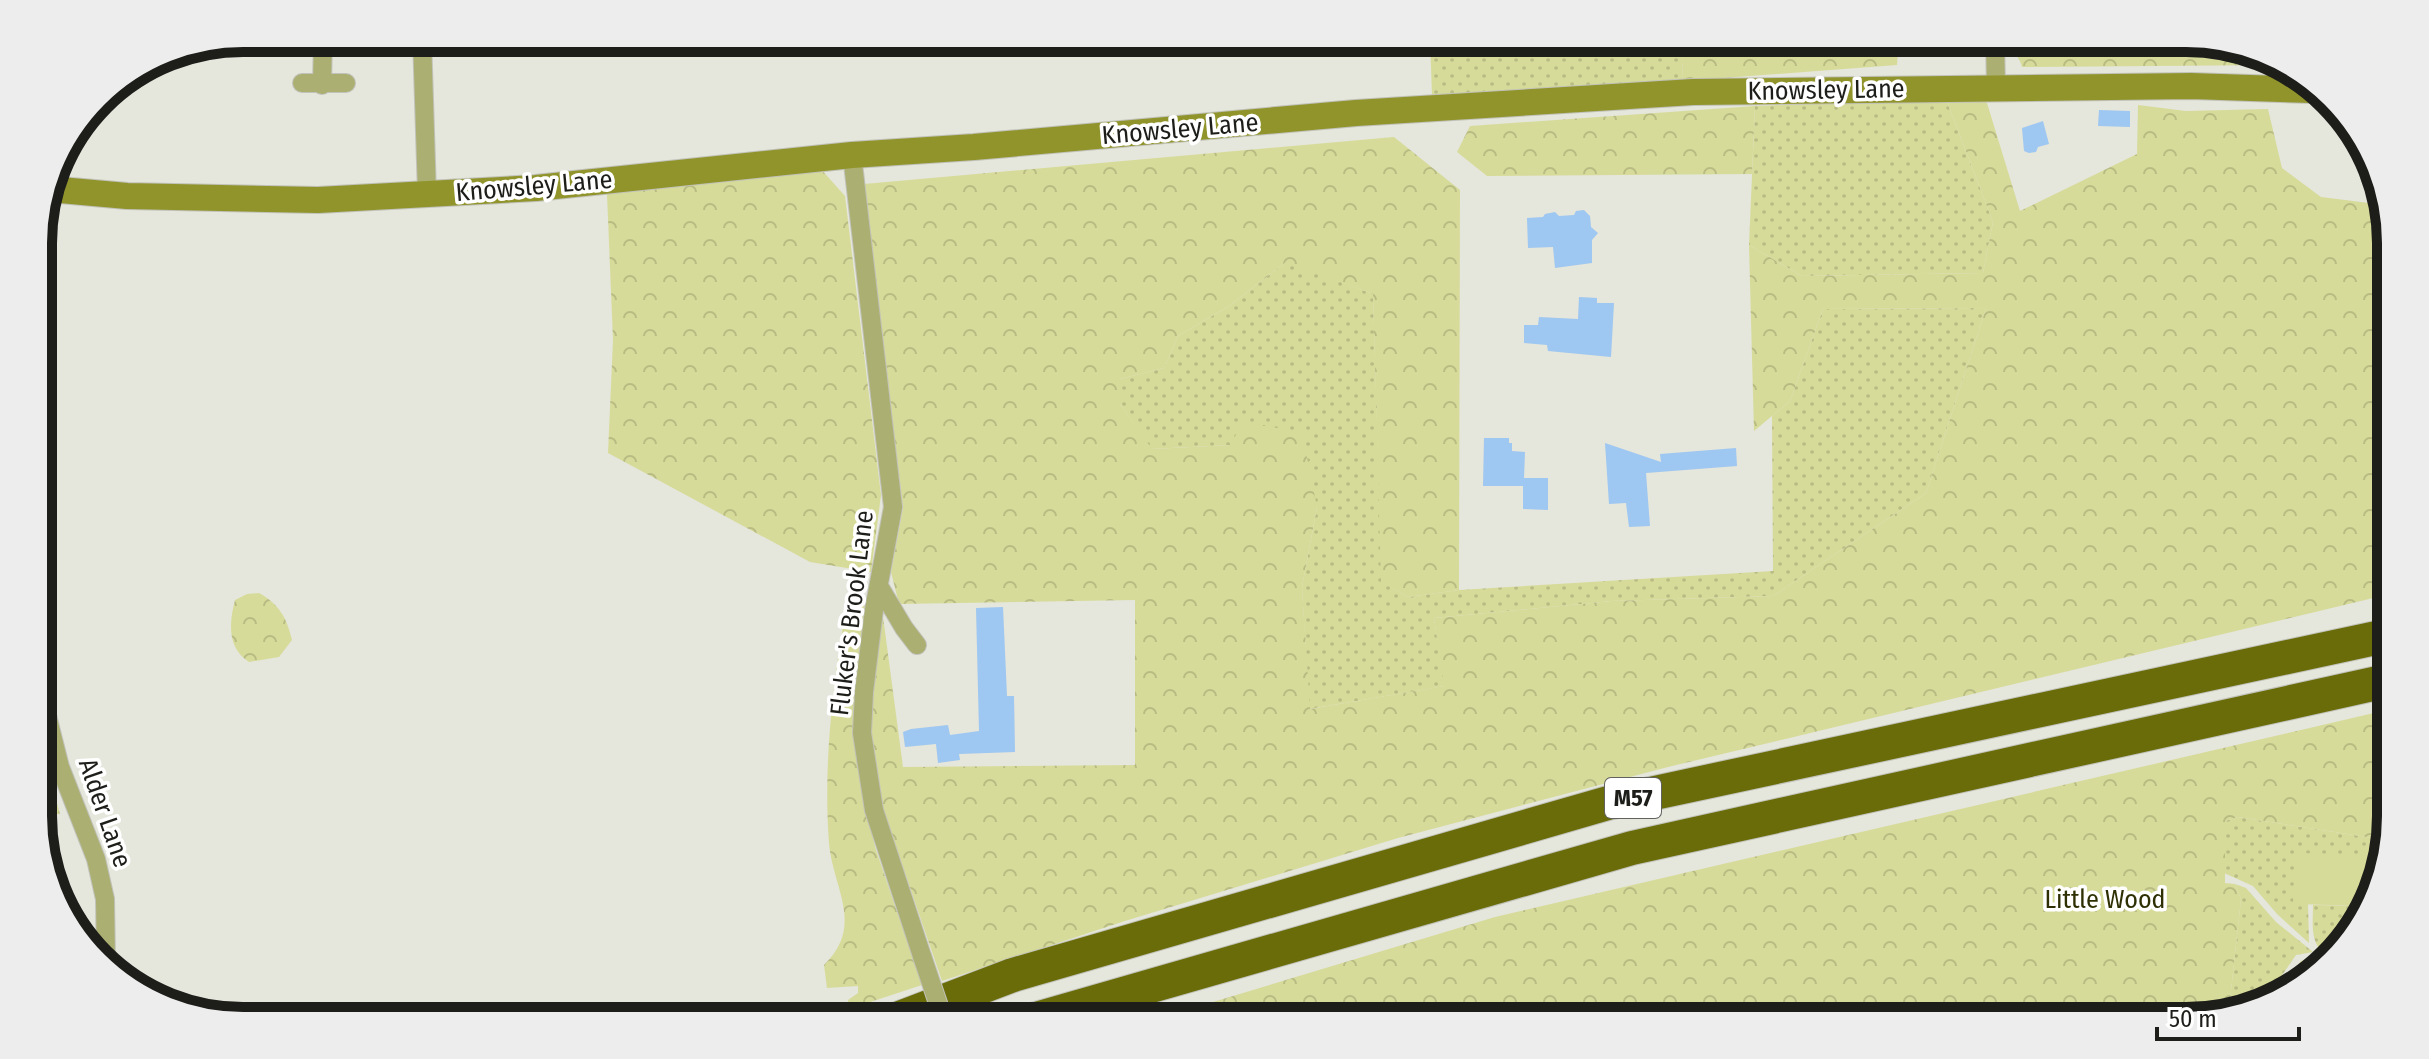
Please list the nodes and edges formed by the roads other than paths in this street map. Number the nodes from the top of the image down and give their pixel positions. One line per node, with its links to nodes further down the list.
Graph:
1 (323, 52): 6 (street)
2 (422, 52): 11 (street)
3 (1995, 52): 7 (street)
4 (302, 83): 6 (street)
5 (346, 83): 6 (street)
6 (322, 85)
7 (1996, 87): 8 (main road, Knowsley Lane); 9 (main road, Knowsley Lane)
8 (2300, 90)
9 (852, 155): 11 (main road, Knowsley Lane); 12 (street, Fluker's Brook Lane)
10 (60, 190): 11 (main road, Knowsley Lane)
11 (427, 194)
12 (879, 586): 14 (street); 19 (street, Fluker's Brook Lane, bridge)
13 (2377, 638): 18 (highway, M57)
14 (917, 645)
15 (2377, 683): 20 (highway, M57)
16 (52, 735): 17 (street, Alder Lane)
17 (107, 950)
18 (929, 1007)
19 (939, 1007)
20 (1078, 1007)

